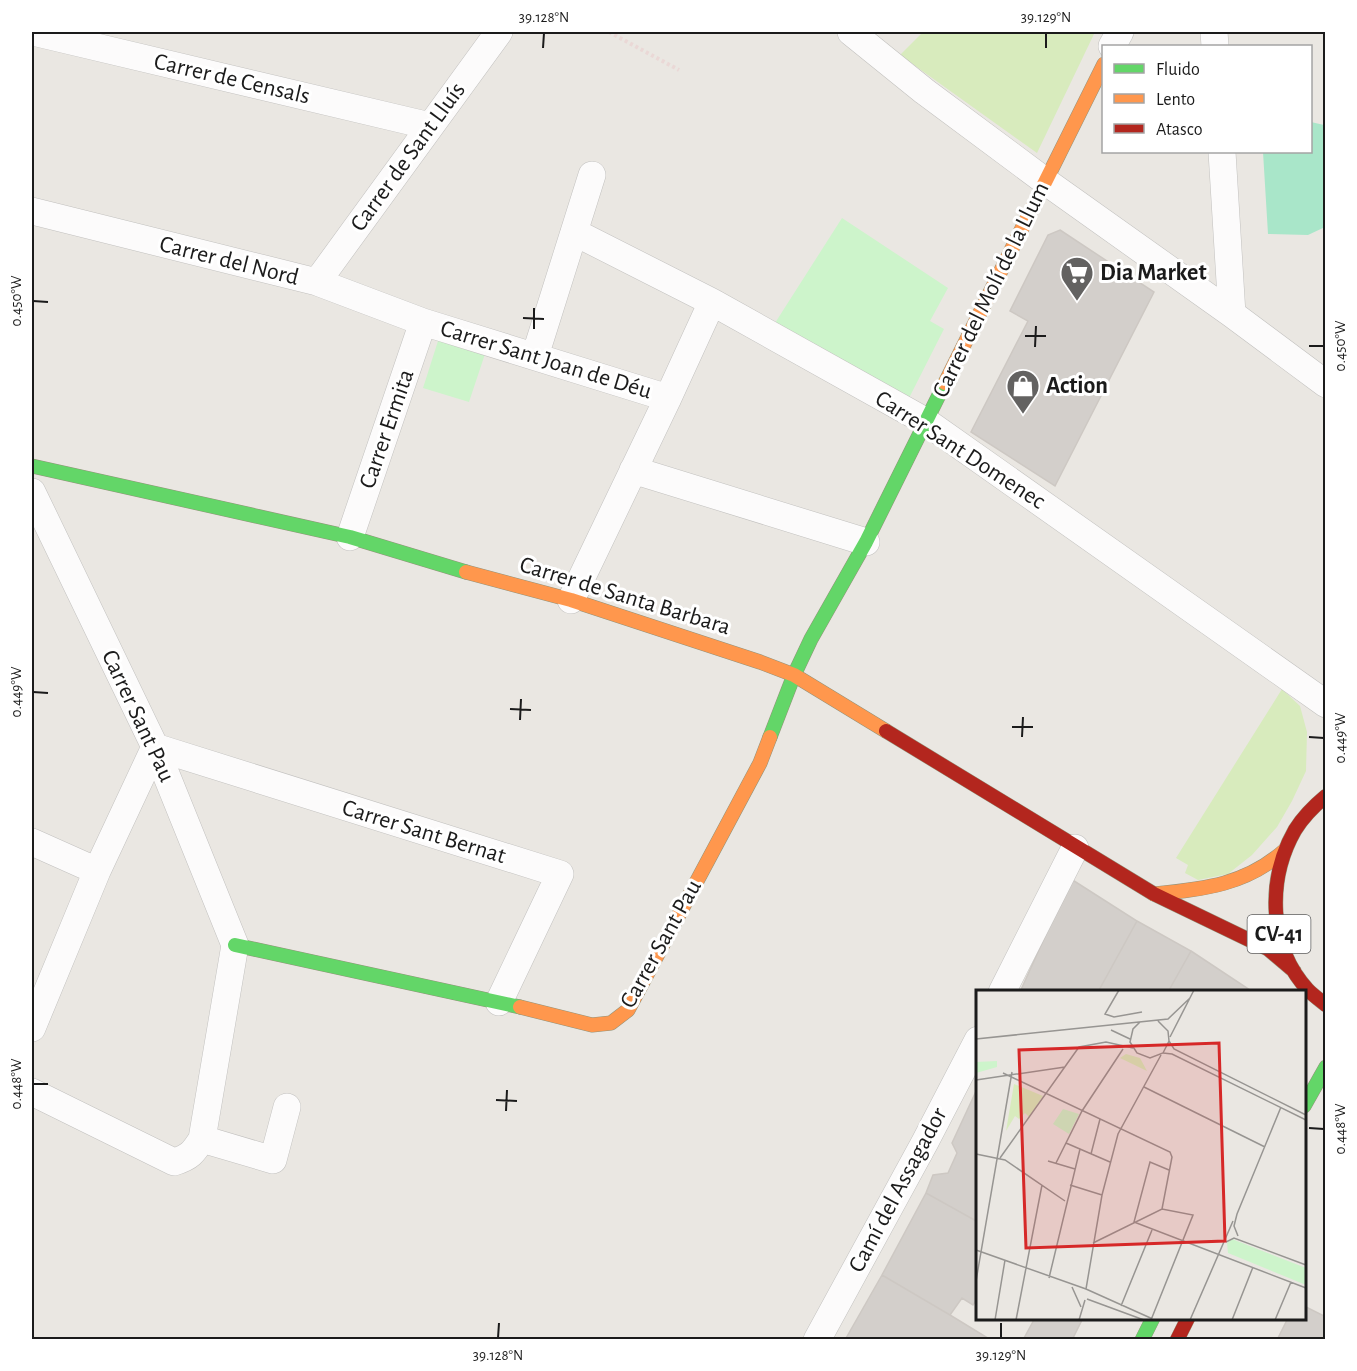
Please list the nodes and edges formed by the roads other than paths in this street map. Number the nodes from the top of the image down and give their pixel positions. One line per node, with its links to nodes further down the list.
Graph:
1 (33, 32): 5 (street, Carrer de Censals)
2 (499, 32): 5 (street, Carrer de Sant Lluís)
3 (851, 32): 8 (street)
4 (1102, 68): 8 (street, Carrer del Molí de la Llum)
5 (430, 126): 11 (street, Carrer de Sant Lluís)
6 (1222, 153): 13 (street)
7 (592, 175): 10 (street)
8 (1045, 181): 13 (street); 18 (street, Carrer del Molí de la Llum)
9 (32, 212): 11 (street, Carrer del Nord)
10 (574, 232): 12 (street, Carrer Sant Domenec); 15 (street)
11 (317, 282): 14 (street, Carrer del Nord)
12 (712, 302): 17 (street, Carrer Sant Joan de Déu); 18 (street, Carrer Sant Domenec)
13 (1232, 314): 16 (street)
14 (423, 322): 15 (street, Carrer Sant Joan de Déu); 22 (street, Carrer Ermita)
15 (535, 356): 17 (street, Carrer Sant Joan de Déu)
16 (1326, 384)
17 (668, 398): 20 (street, Carrer Sant Joan de Déu)
18 (925, 421): 23 (street, Carrer del Molí de la Llum); 26 (street, Carrer Sant Domenec)
19 (32, 466): 22 (street, Carrer de Santa Barbara)
20 (633, 470): 23 (street); 24 (street, Carrer Sant Joan de Déu)
21 (32, 492): 27 (street, Carrer Sant Pau)
22 (350, 537): 24 (street, Carrer de Santa Barbara)
23 (866, 542): 25 (street, Carrer del Molí de la Llum)
24 (571, 600): 25 (street, Carrer de Santa Barbara)
25 (794, 675): 30 (street, Carrer de Santa Barbara); 39 (street, Carrer Sant Pau)
26 (1326, 704)
27 (154, 747): 32 (street); 34 (street, Carrer Sant Pau); 39 (street, Carrer Sant Bernat)
28 (1326, 796): 31 (street, CV-41)
29 (32, 842): 32 (street)
30 (1075, 848): 33 (street, Carrer de Santa Barbara); 36 (street)
31 (1285, 850): 33 (street); 35 (street, CV-41)
32 (97, 871): 41 (street)
33 (1154, 894): 35 (street, Carrer de Santa Barbara)
34 (235, 945): 39 (street, Carrer Sant Pau); 47 (street)
35 (1294, 971): 37 (street, CV-41)
36 (1003, 990)
37 (1304, 990)
38 (1306, 993): 40 (street, CV-41)
39 (500, 1002)
40 (1326, 1005)
41 (32, 1028)
42 (976, 1044): 50 (street, Camí del Assagador)
43 (1326, 1067): 45 (street)
44 (32, 1092): 47 (street)
45 (1306, 1104)
46 (287, 1107): 47 (street)
47 (195, 1148)
48 (1152, 1320): 51 (street)
49 (1187, 1320): 52 (street)
50 (817, 1340)
51 (1142, 1340)
52 (1177, 1340)

